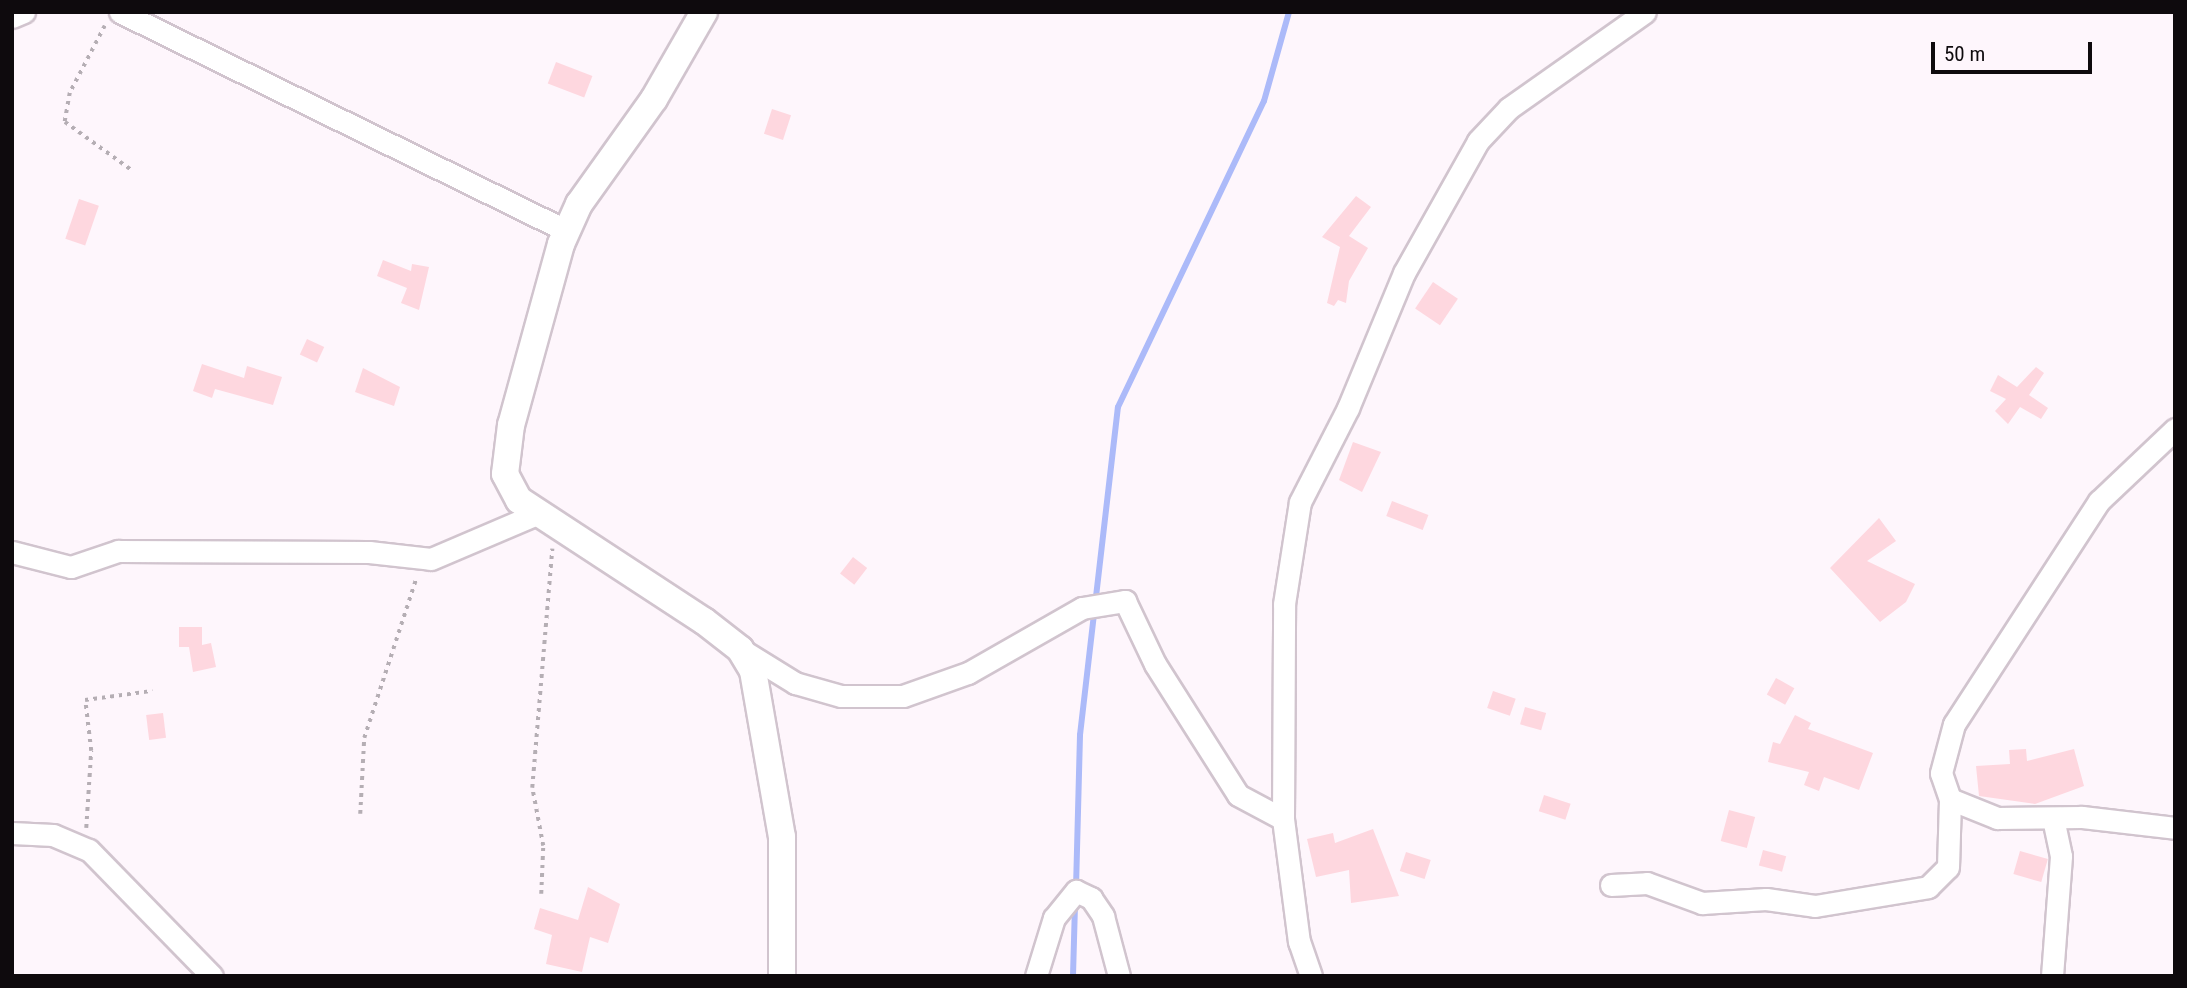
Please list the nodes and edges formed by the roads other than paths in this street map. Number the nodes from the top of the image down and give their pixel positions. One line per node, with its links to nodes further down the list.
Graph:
1 (24, 12): 5 (street)
2 (120, 12): 6 (street)
3 (704, 12): 6 (street)
4 (1645, 12): 12 (street)
5 (12, 17)
6 (567, 231): 8 (street)
7 (2175, 429): 11 (street)
8 (546, 518): 9 (street); 10 (street)
9 (12, 552)
10 (740, 649): 12 (street); 18 (street)
11 (1950, 799): 13 (street); 16 (street)
12 (1283, 819): 21 (street)
13 (2054, 822): 14 (street); 22 (street)
14 (2175, 828)
15 (12, 833): 17 (street)
16 (1611, 885)
17 (212, 976)
18 (782, 976)
19 (1036, 976): 20 (street)
20 (1119, 976)
21 (1311, 976)
22 (2052, 976)

